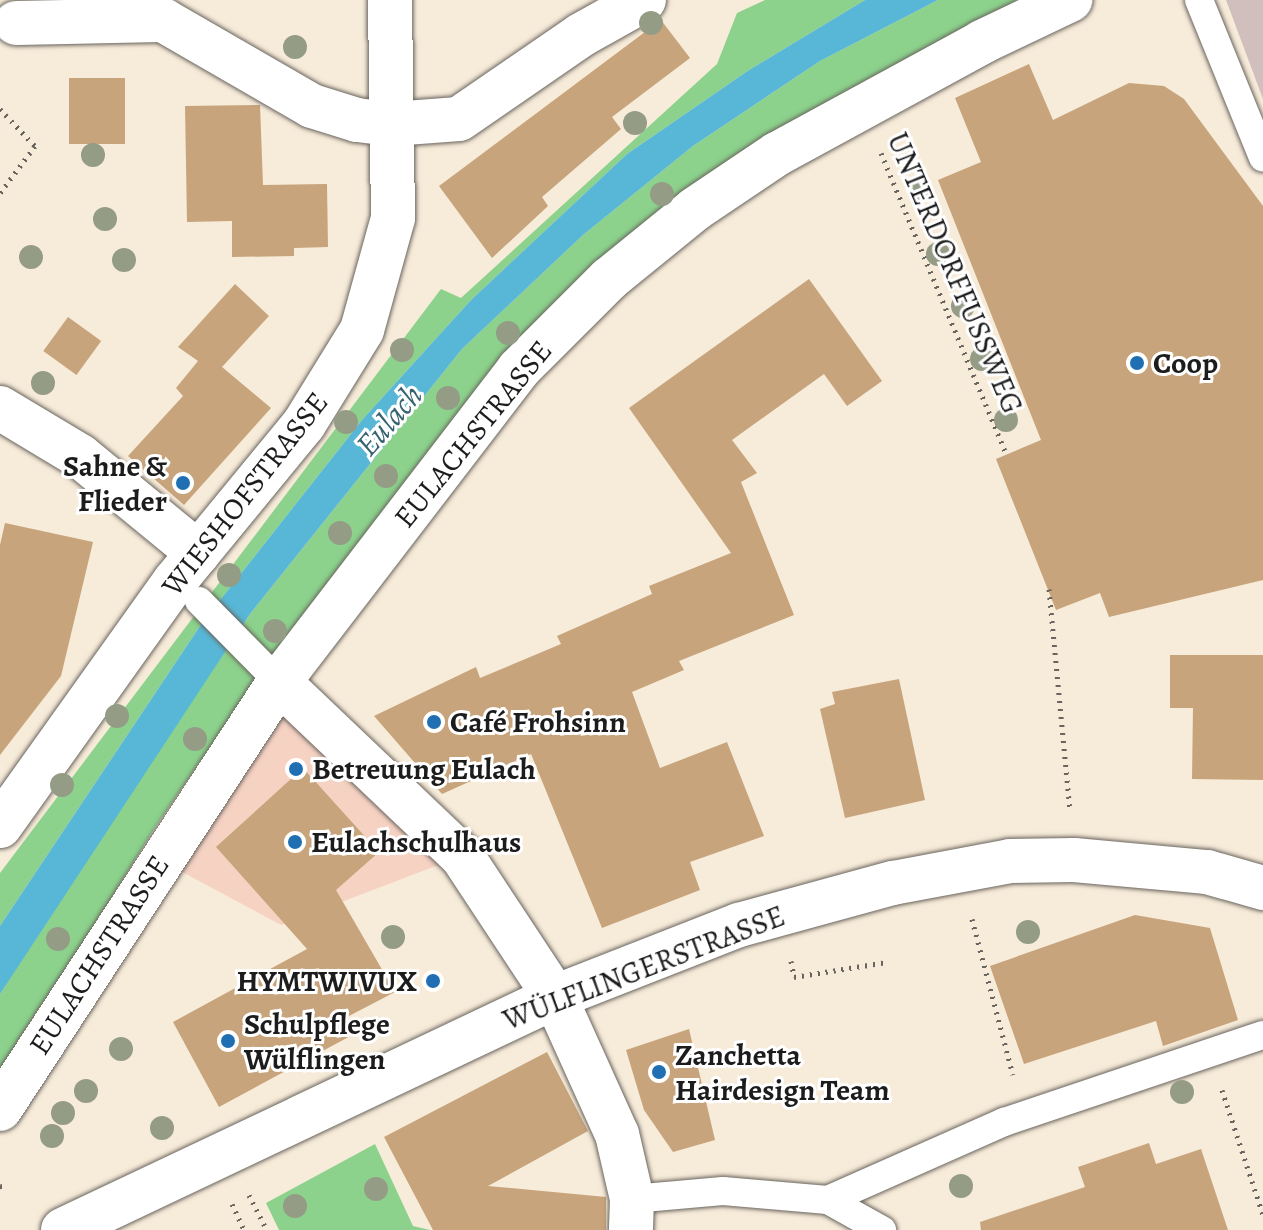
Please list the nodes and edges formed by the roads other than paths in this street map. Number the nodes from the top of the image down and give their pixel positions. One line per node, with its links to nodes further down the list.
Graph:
1 (390, 0): 6 (street, WIESHOFSTRASSE)
2 (644, 0): 6 (street)
3 (1070, 0): 11 (street, EULACHSTRASSE)
4 (1199, 0): 7 (lane)
5 (16, 23): 6 (street)
6 (392, 124): 9 (street, WIESHOFSTRASSE)
7 (1263, 158)
8 (0, 408): 9 (street)
9 (198, 553): 12 (street, WIESHOFSTRASSE)
10 (199, 601): 11 (lane)
11 (265, 669): 14 (street); 16 (street, EULACHSTRASSE)
12 (0, 826)
13 (1263, 888): 14 (street, WÜLFLINGERSTRASSE)
14 (555, 997): 18 (street); 19 (street, WÜLFLINGERSTRASSE)
15 (1263, 1035): 17 (lane)
16 (0, 1109)
17 (828, 1200): 18 (lane); 20 (lane)
18 (632, 1215)
19 (63, 1230)
20 (882, 1230)

